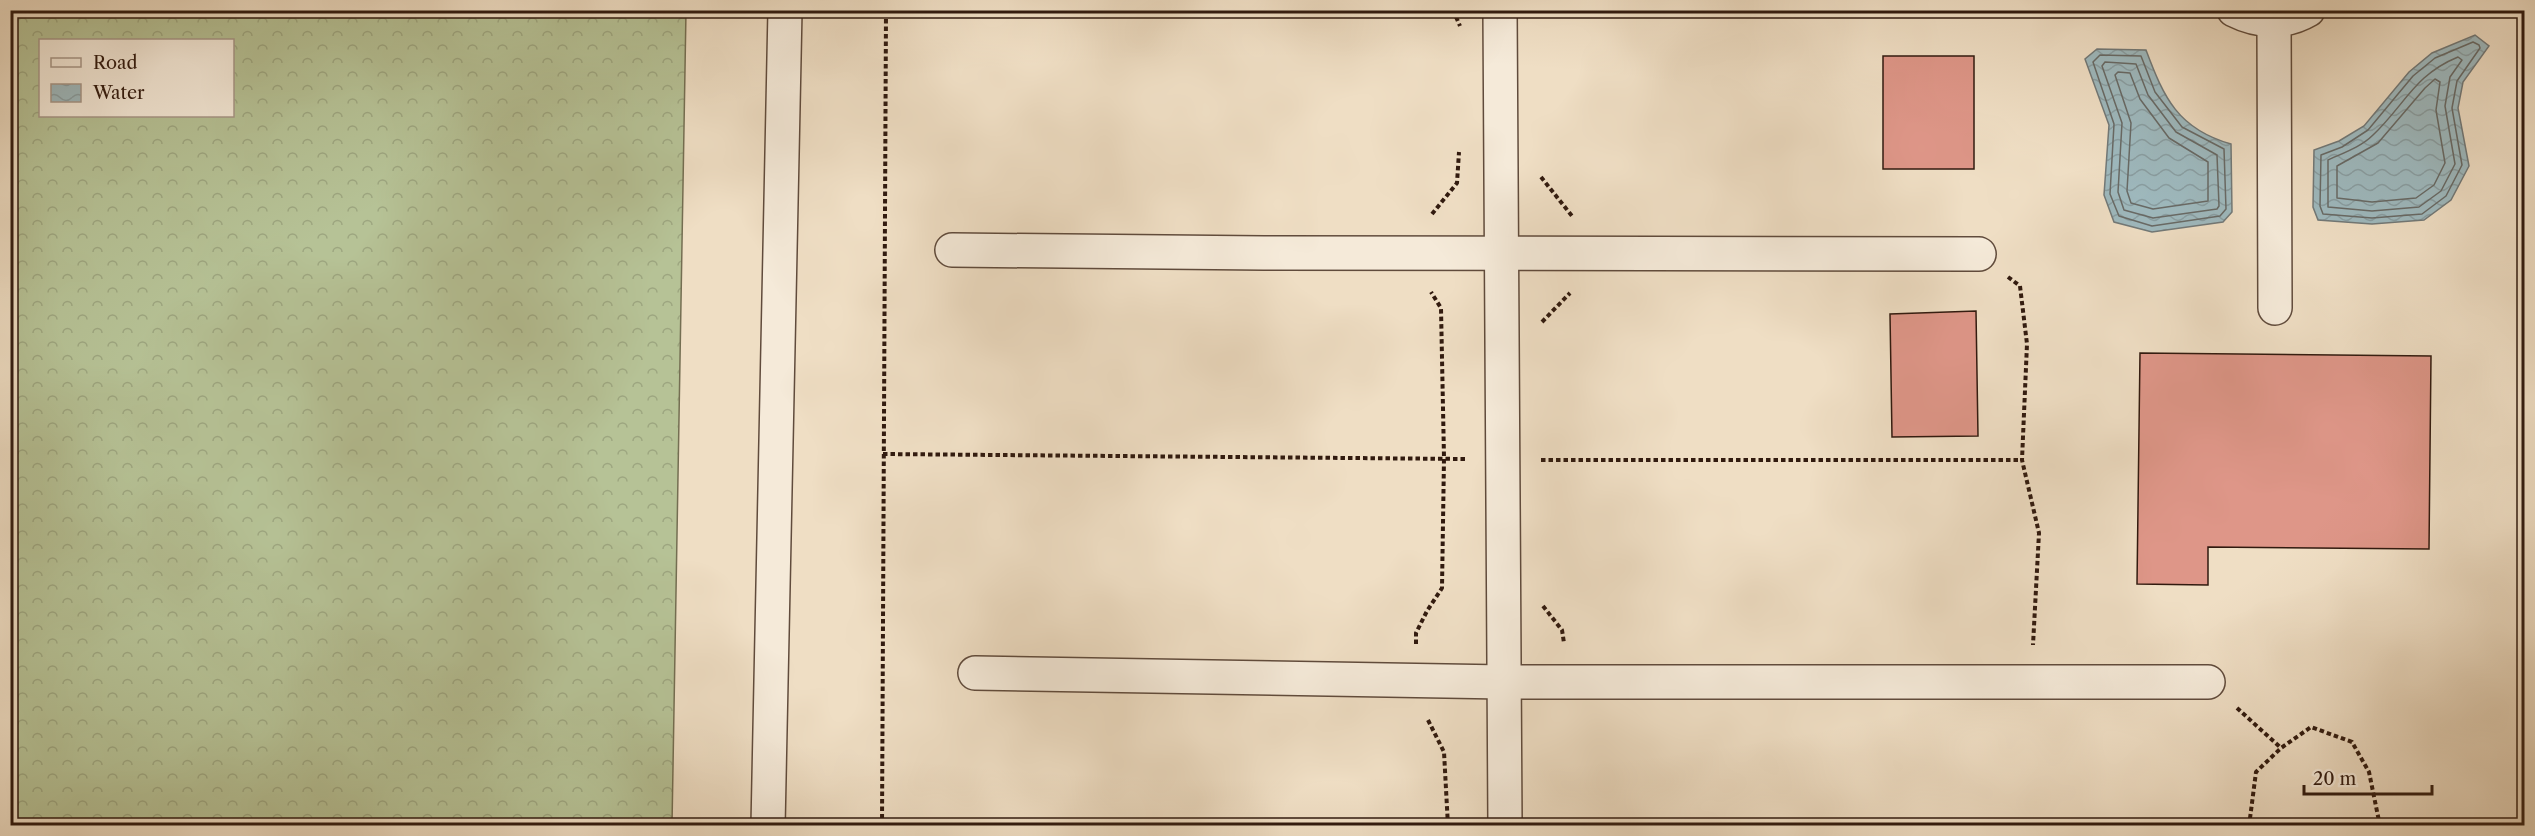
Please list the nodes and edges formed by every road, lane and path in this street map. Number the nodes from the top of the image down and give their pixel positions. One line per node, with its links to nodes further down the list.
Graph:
1 (785, 10): 30 (street)
2 (886, 10): 18 (path)
3 (1453, 10): 8 (path)
4 (1500, 10): 13 (street)
5 (2234, 10): 7 (street)
6 (2308, 10): 7 (street)
7 (2274, 21): 16 (street)
8 (1462, 29)
9 (1459, 150): 12 (path)
10 (1536, 172): 14 (path)
11 (952, 250): 12 (street)
12 (1425, 253): 13 (street); 19 (path)
13 (1502, 254): 14 (street); 20 (street)
14 (1578, 254): 15 (street); 17 (path)
15 (1979, 255): 21 (path)
16 (2275, 308)
17 (1538, 326)
18 (884, 454): 19 (path); 31 (path)
19 (1444, 458): 20 (path); 24 (path)
20 (1502, 460): 21 (path); 25 (street)
21 (2022, 460): 27 (path)
22 (1540, 602): 26 (path)
23 (975, 673): 24 (street)
24 (1417, 680): 25 (street); 32 (path)
25 (1504, 682): 26 (street); 33 (street)
26 (1567, 682): 27 (street)
27 (2031, 682): 28 (street)
28 (2208, 682): 29 (path)
29 (2281, 748): 34 (path); 35 (path)
30 (768, 825)
31 (882, 825)
32 (1448, 825)
33 (1505, 825)
34 (2249, 825)
35 (2380, 825)

